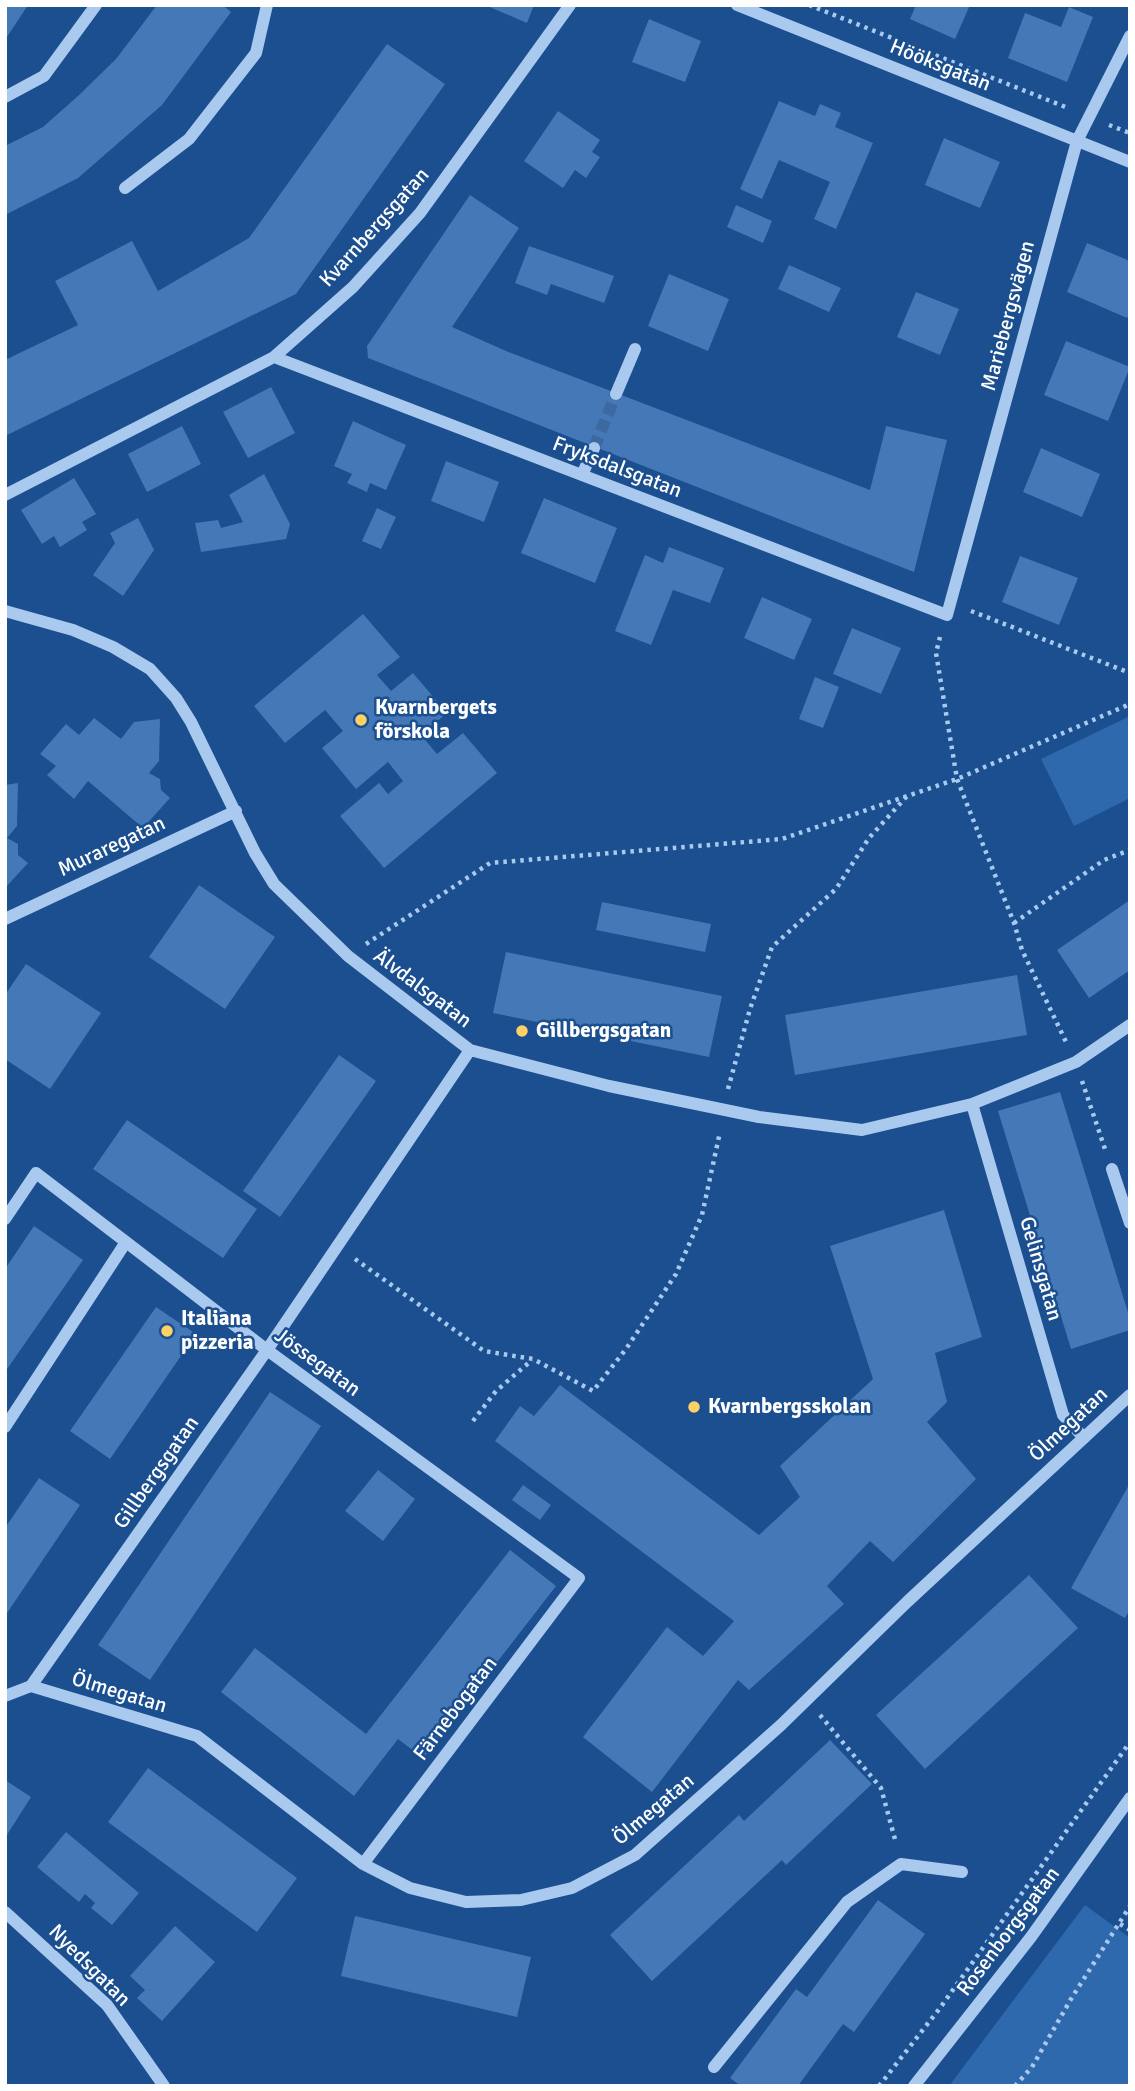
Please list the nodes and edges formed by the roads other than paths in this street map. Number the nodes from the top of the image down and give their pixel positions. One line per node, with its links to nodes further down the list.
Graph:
1 (96, 5): 6 (street)
2 (267, 5): 9 (street)
3 (570, 5): 11 (street, Kvarnbergsgatan)
4 (737, 5): 7 (street, Hööksgatan)
5 (1130, 36): 7 (street, Mariebergsvägen)
6 (5, 97)
7 (1077, 141): 8 (street, Hööksgatan); 17 (street, Mariebergsvägen)
8 (1130, 162)
9 (125, 188)
10 (635, 349): 12 (street)
11 (274, 357): 14 (street, Fryksdalsgatan); 15 (street, Kvarnbergsgatan)
12 (616, 394)
13 (594, 448): 14 (street)
14 (582, 475): 17 (street, Fryksdalsgatan)
15 (5, 495)
16 (5, 611): 18 (street, Älvdalsgatan)
17 (947, 615)
18 (236, 811): 19 (street, Muraregatan); 21 (street, Älvdalsgatan)
19 (5, 919)
20 (1130, 1025): 22 (street, Älvdalsgatan)
21 (470, 1050): 22 (street, Älvdalsgatan); 27 (street, Gillbergsgatan)
22 (972, 1104): 30 (street, Gelinsgatan)
23 (1112, 1169): 25 (street)
24 (5, 1219): 26 (street, Jössegatan)
25 (1130, 1223)
26 (126, 1242): 27 (street, Jössegatan); 29 (street)
27 (267, 1350): 31 (street, Jössegatan); 32 (street, Gillbergsgatan)
28 (1130, 1395): 30 (street, Ölmegatan)
29 (5, 1427)
30 (1084, 1438): 35 (street, Ölmegatan)
31 (579, 1578): 35 (street, Färnebogatan)
32 (32, 1686): 33 (street); 35 (street, Ölmegatan)
33 (5, 1696)
34 (1130, 1798): 40 (street, Rosenborgsgatan)
35 (363, 1864)
36 (962, 1872): 38 (street)
37 (5, 1912): 39 (street, Nyedsgatan)
38 (714, 2067)
39 (164, 2086)
40 (914, 2086)

